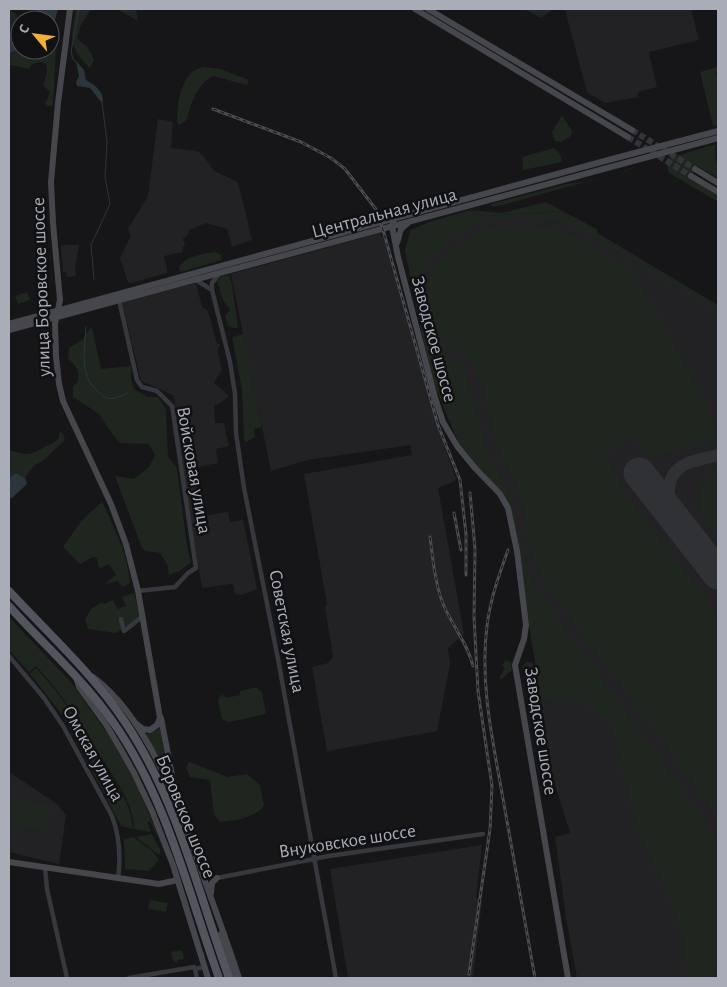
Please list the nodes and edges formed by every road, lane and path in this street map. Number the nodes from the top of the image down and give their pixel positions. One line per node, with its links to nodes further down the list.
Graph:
1 (69, 9): 19 (street, улица Боровское шоссе)
2 (415, 9): 6 (street)
3 (428, 9): 4 (street)
4 (632, 130)
5 (718, 131): 13 (street, Центральная улица)
6 (628, 137)
7 (718, 138): 12 (street, Центральная улица)
8 (695, 169): 10 (street)
9 (691, 176): 11 (street)
10 (718, 183)
11 (718, 192)
12 (410, 221): 13 (street, Центральная улица); 14 (street)
13 (393, 222): 14 (street, Заводское шоссе); 15 (street, Центральная улица); 19 (street, Центральная улица)
14 (396, 249): 54 (street, Заводское шоссе)
15 (220, 272): 16 (street, Центральная улица); 17 (street)
16 (194, 280): 17 (street); 18 (street, Центральная улица)
17 (212, 290): 34 (street, Советская улица)
18 (119, 300): 19 (street, Центральная улица); 23 (street, Войсковая улица)
19 (58, 314): 20 (street); 21 (street); 23 (street, улица Боровское шоссе)
20 (9, 324)
21 (9, 330)
22 (9, 591): 28 (main road, Боровское шоссе)
23 (138, 591): 25 (street, улица Боровское шоссе)
24 (9, 606): 29 (main road, Боровское шоссе)
25 (143, 616): 26 (street); 30 (street, улица Боровское шоссе)
26 (121, 619)
27 (9, 656): 39 (street, Омская улица)
28 (82, 669): 31 (street); 50 (main road, Боровское шоссе)
29 (75, 676): 40 (street); 49 (main road, Боровское шоссе)
30 (159, 710): 31 (street); 32 (street, улица Боровское шоссе)
31 (134, 723): 32 (street)
32 (178, 805): 37 (street)
33 (482, 834): 34 (street, Внуковское шоссе)
34 (315, 858): 38 (street, Внуковское шоссе); 53 (street, Советская улица)
35 (9, 862): 36 (street)
36 (45, 868): 39 (street); 45 (street)
37 (201, 870): 38 (street); 41 (street)
38 (217, 878): 41 (street)
39 (118, 879): 40 (street)
40 (178, 880): 43 (street)
41 (211, 897): 42 (street)
42 (217, 915): 51 (street); 52 (street)
43 (204, 967): 44 (street); 48 (street)
44 (195, 969): 46 (street); 47 (street)
45 (67, 978)
46 (129, 978)
47 (197, 978)
48 (208, 978)
49 (218, 978)
50 (229, 978)
51 (233, 978)
52 (239, 978)
53 (336, 978)
54 (568, 978)

